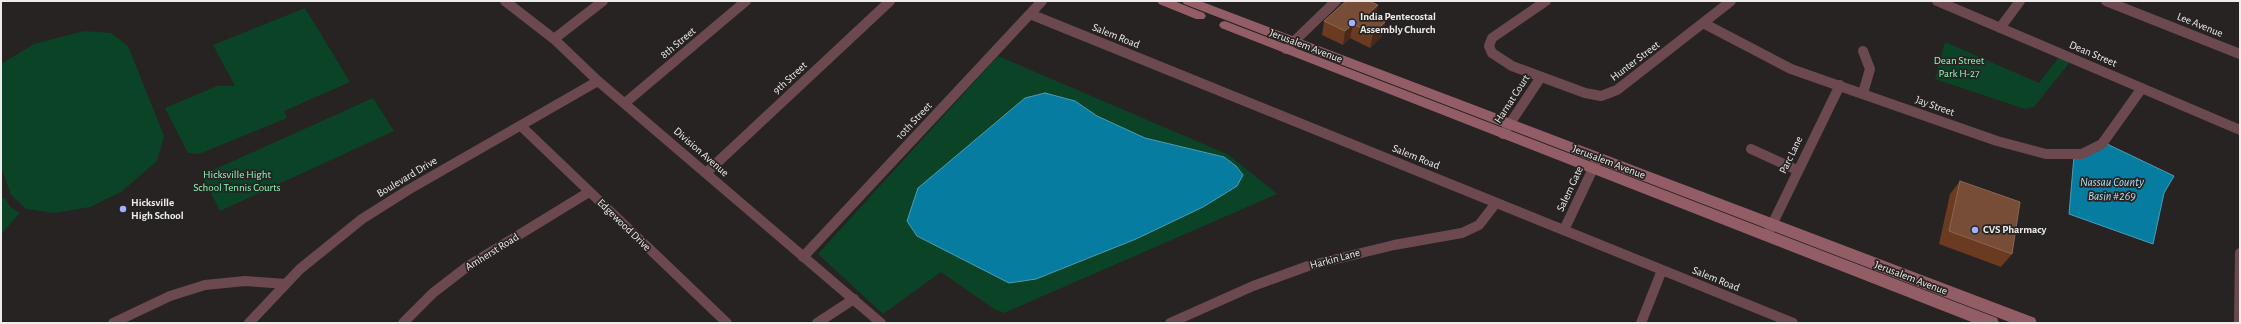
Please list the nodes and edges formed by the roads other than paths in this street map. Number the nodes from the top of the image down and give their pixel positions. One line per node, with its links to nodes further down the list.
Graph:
1 (505, 1): 16 (street, Division Avenue)
2 (603, 1): 16 (street)
3 (746, 1): 25 (street, 8th Street)
4 (890, 1): 32 (street, 9th Street)
5 (1042, 1): 13 (street, 10th Street)
6 (1336, 1): 17 (street)
7 (1546, 1): 20 (street, Hunter Street)
8 (1731, 1): 14 (street, Hunter Street)
9 (1937, 1): 15 (street, Dean Street)
10 (2020, 1): 15 (street)
11 (2106, 1): 19 (street, Lee Avenue)
12 (1176, 2): 17 (main road, Jerusalem Avenue)
13 (1030, 14): 34 (street, Salem Road); 38 (street, 10th Street)
14 (1703, 23): 20 (street, Hunter Street); 22 (street, Jay Street)
15 (2000, 28): 23 (street, Dean Street)
16 (554, 39): 21 (street, Division Avenue)
17 (1290, 45): 27 (main road, Jerusalem Avenue)
18 (1862, 51): 24 (street)
19 (2240, 54)
20 (1541, 77): 27 (street, Harnat Court)
21 (598, 81): 25 (street, Division Avenue); 26 (street, Boulevard Drive)
22 (1840, 85): 24 (street, Jay Street); 31 (street, Parc Lane)
23 (2142, 88): 24 (street, Jay Street); 28 (street, Dean Street)
24 (1863, 93)
25 (625, 102): 32 (street, Division Avenue)
26 (521, 126): 33 (street, Edgewood Drive); 40 (street, Boulevard Drive)
27 (1507, 129): 30 (main road, Jerusalem Avenue)
28 (2240, 130)
29 (1751, 149): 31 (street)
30 (1596, 163): 35 (street, Salem Gate); 36 (main road, Jerusalem Avenue)
31 (1797, 170): 36 (street, Parc Lane)
32 (706, 173): 38 (street, Division Avenue)
33 (589, 192): 44 (street, Amherst Road); 45 (street, Edgewood Drive)
34 (1496, 202): 35 (street, Salem Road); 48 (street, Harkin Lane)
35 (1564, 230): 39 (street, Salem Road)
36 (1769, 230): 51 (main road, Jerusalem Avenue); 52 (main road, Jerusalem Avenue)
37 (2240, 253): 53 (street)
38 (803, 256): 41 (street, Division Avenue)
39 (1662, 270): 49 (street); 50 (street, Salem Road)
40 (286, 284): 42 (street); 43 (street, Boulevard Drive)
41 (854, 300): 46 (street); 47 (street, Division Avenue)
42 (113, 323)
43 (249, 323)
44 (403, 323)
45 (727, 323)
46 (817, 323)
47 (881, 323)
48 (1170, 323)
49 (1642, 323)
50 (1793, 323)
51 (1991, 323)
52 (2029, 323)
53 (2239, 323)

